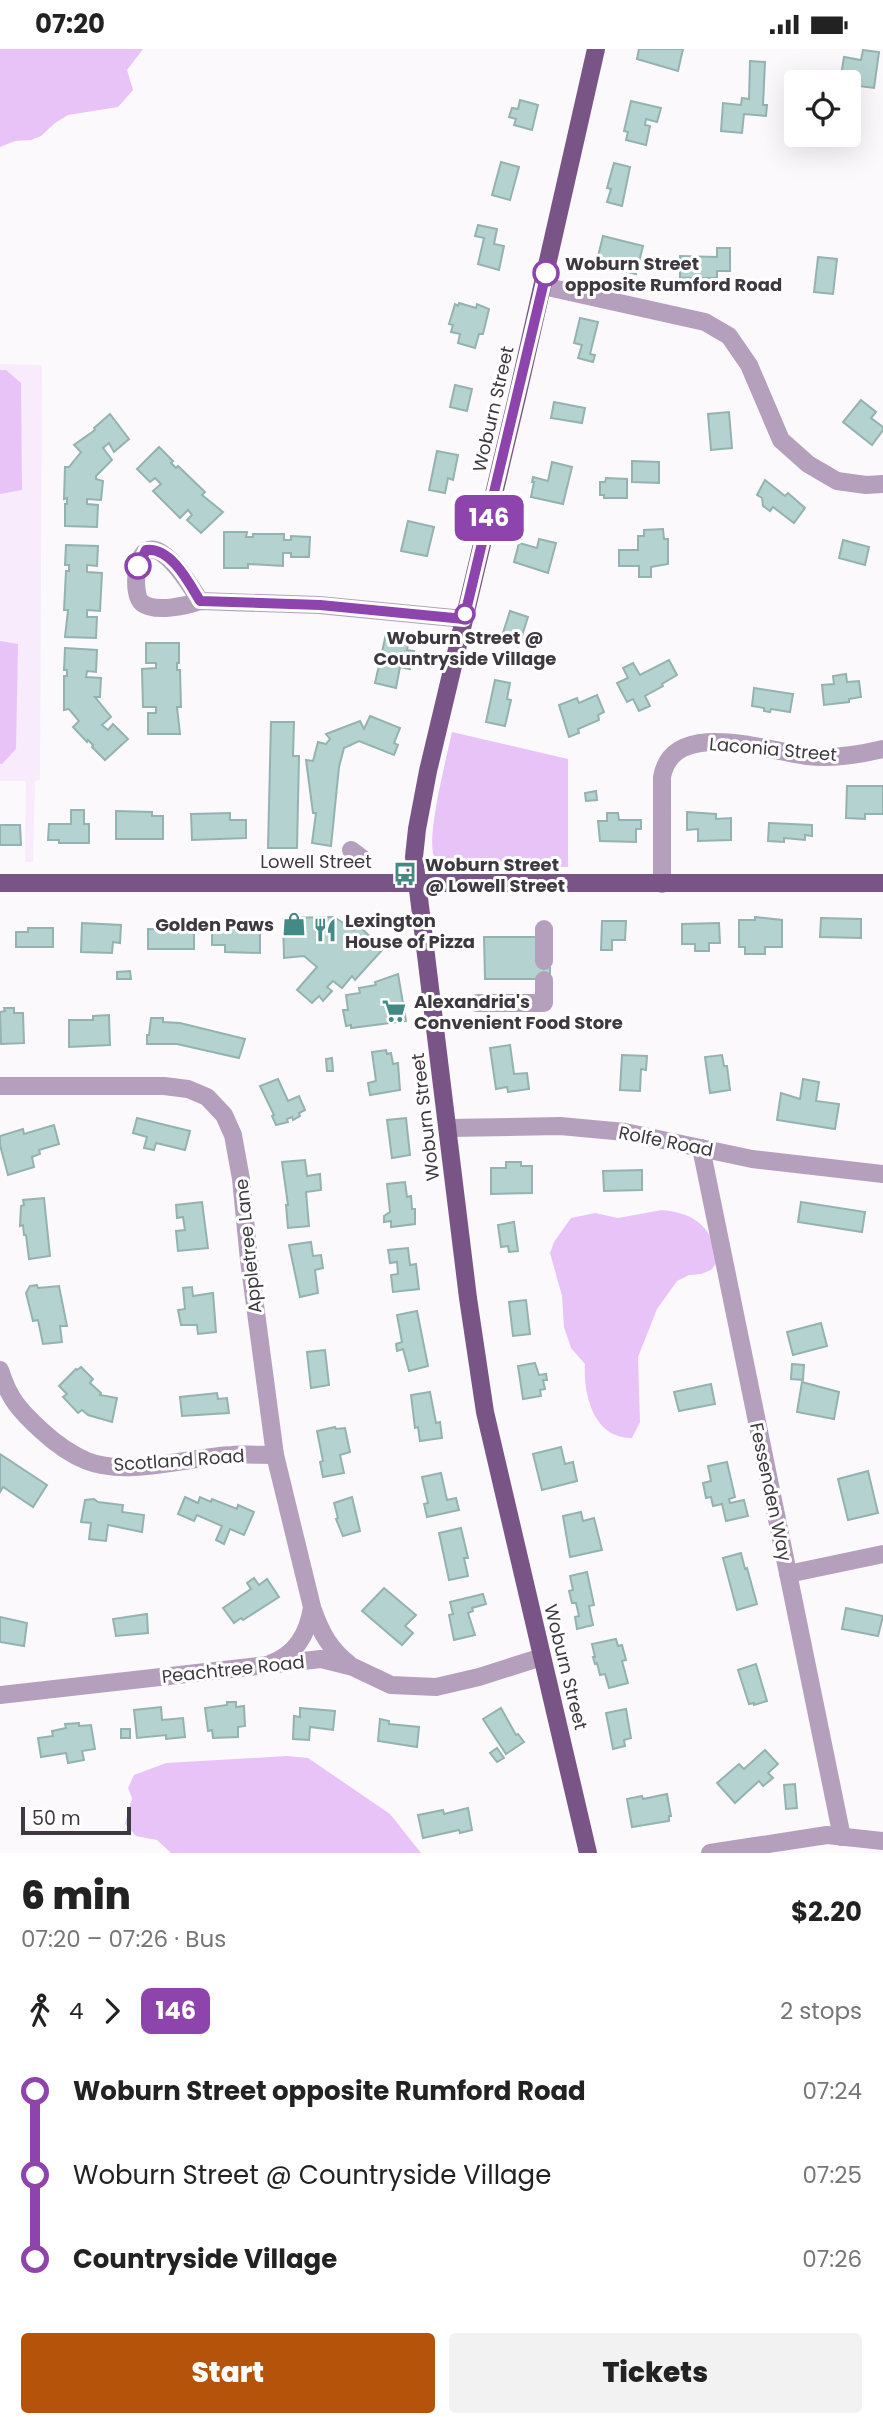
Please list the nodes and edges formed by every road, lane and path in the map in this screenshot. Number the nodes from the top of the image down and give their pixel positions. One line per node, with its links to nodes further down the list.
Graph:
1 (596, 49): 2 (main road, Woburn Street)
2 (543, 286): 3 (street); 5 (main road, Woburn Street)
3 (883, 484)
4 (200, 601): 5 (street)
5 (464, 619): 8 (main road, Woburn Street)
6 (883, 749): 10 (street, Laconia Street)
7 (0, 883): 8 (main road, Lowell Street)
8 (416, 883): 10 (main road, Lowell Street); 16 (main road, Woburn Street)
9 (883, 883): 10 (main road, Lowell Street)
10 (662, 884)
11 (544, 929): 12 (street)
12 (544, 961)
13 (544, 979): 14 (street)
14 (477, 1003)
15 (0, 1086): 20 (street, Appletree Lane)
16 (448, 1128): 17 (street, Rolfe Road); 24 (main road, Woburn Street)
17 (701, 1148): 18 (street, Rolfe Road); 22 (street, Fessenden Way)
18 (883, 1174)
19 (0, 1370): 20 (street, Scotland Road)
20 (275, 1455): 23 (street, Appletree Lane)
21 (883, 1554): 22 (street)
22 (788, 1574): 28 (street, Fessenden Way)
23 (312, 1607): 25 (street); 26 (street, Appletree Lane)
24 (542, 1657): 26 (street, Peachtree Road); 30 (main road, Woburn Street)
25 (270, 1664): 26 (street, Peachtree Road); 27 (street, Peachtree Road)
26 (353, 1667)
27 (0, 1695)
28 (842, 1837): 29 (street); 31 (street)
29 (883, 1841)
30 (588, 1853)
31 (710, 1853)

